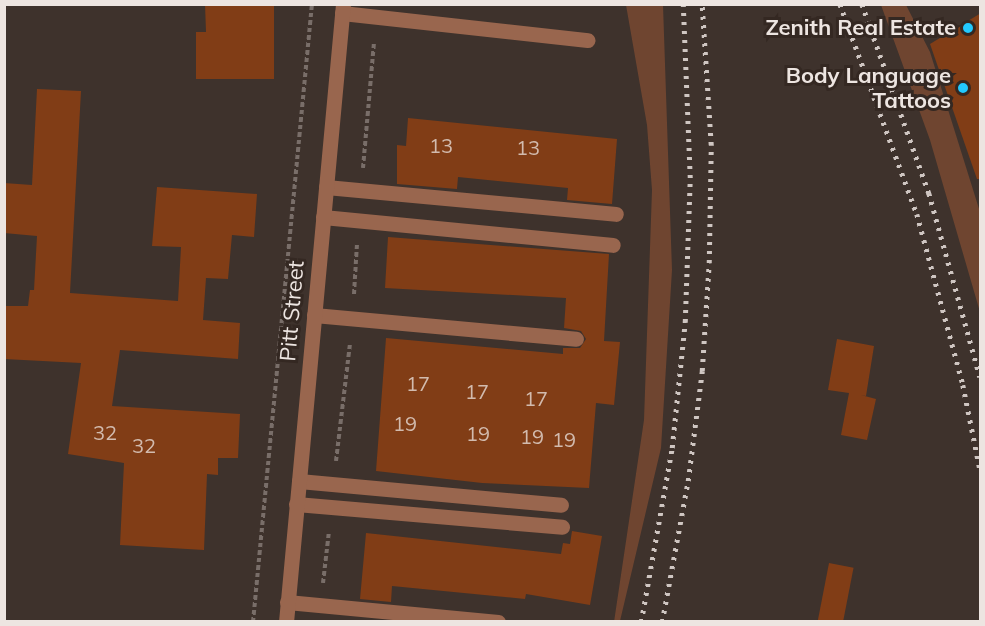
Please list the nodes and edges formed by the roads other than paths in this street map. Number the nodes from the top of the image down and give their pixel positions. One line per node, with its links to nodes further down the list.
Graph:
1 (343, 9): 2 (street); 3 (street, Pitt Street)
2 (588, 40)
3 (326, 187): 4 (street); 5 (street, Pitt Street)
4 (616, 214)
5 (323, 218): 6 (street); 7 (street, Pitt Street)
6 (613, 245)
7 (314, 315): 8 (street); 9 (street, Pitt Street)
8 (576, 339)
9 (299, 481): 10 (street, Pitt Street); 11 (street)
10 (296, 504): 12 (street); 13 (street, Pitt Street)
11 (561, 505)
12 (562, 527)
13 (287, 602): 14 (street, Pitt Street); 15 (street)
14 (286, 621)
15 (498, 621)

